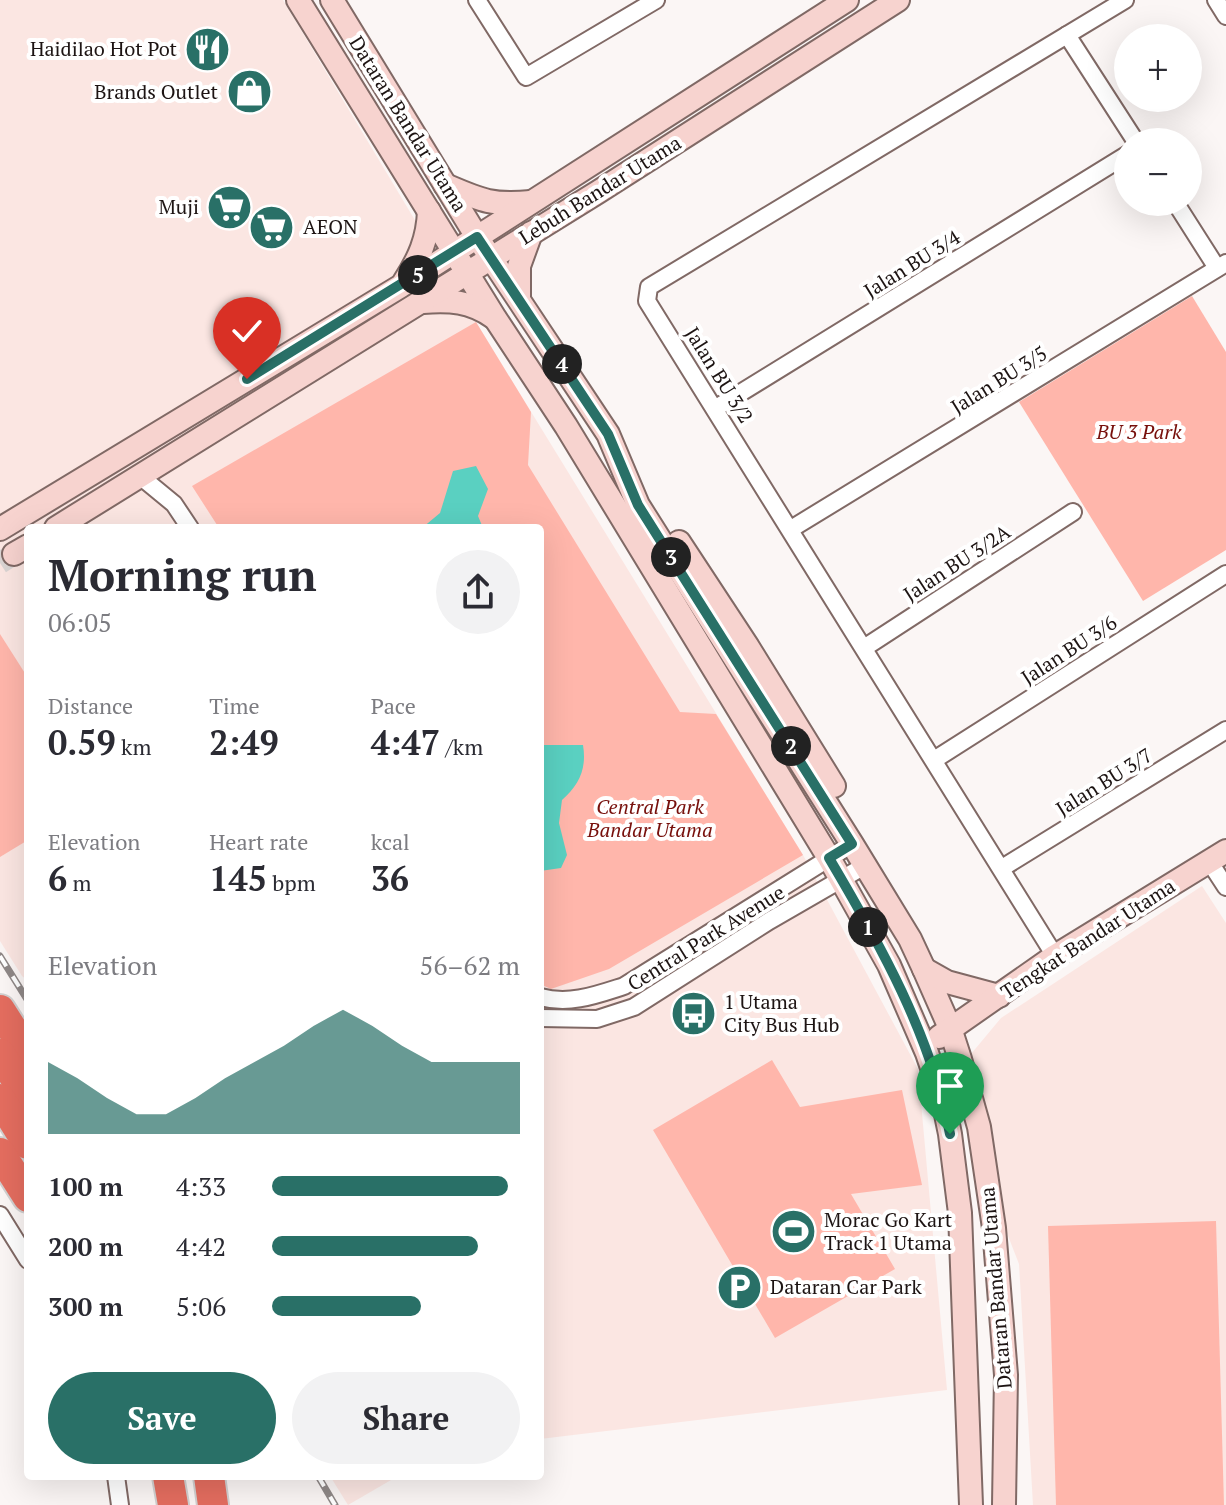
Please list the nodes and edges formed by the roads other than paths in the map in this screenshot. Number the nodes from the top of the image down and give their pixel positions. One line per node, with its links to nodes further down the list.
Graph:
1 (298, 0): 15 (main road, Dataran Bandar Utama)
2 (332, 0): 13 (main road, Dataran Bandar Utama)
3 (477, 0): 4 (street)
4 (656, 0)
5 (847, 0): 14 (main road, Lebuh Bandar Utama)
6 (898, 0): 17 (main road, Lebuh Bandar Utama)
7 (1125, 0): 10 (street, Jalan BU 3/2)
8 (1216, 0): 9 (street)
9 (1226, 16)
10 (1067, 35): 11 (street); 27 (street, Jalan BU 3/2)
11 (1127, 128)
12 (1114, 163): 27 (street, Jalan BU 3/4)
13 (445, 185): 14 (main road); 18 (main road, Dataran Bandar Utama)
14 (533, 202): 18 (main road, Lebuh Bandar Utama)
15 (429, 211): 19 (main road, Dataran Bandar Utama); 23 (main road)
16 (1185, 216): 21 (street)
17 (531, 233): 20 (main road, Lebuh Bandar Utama); 24 (main road)
18 (477, 237): 19 (main road, Lebuh Bandar Utama); 20 (main road, Dataran Bandar Utama)
19 (455, 252): 22 (main road, Dataran Bandar Utama); 23 (main road, Lebuh Bandar Utama)
20 (491, 258): 22 (main road, Lebuh Bandar Utama); 24 (main road, Dataran Bandar Utama)
21 (1222, 266): 34 (street, Jalan BU 3/5)
22 (467, 273): 25 (main road, Lebuh Bandar Utama); 26 (main road, Dataran Bandar Utama)
23 (401, 286): 33 (main road)
24 (519, 299): 28 (main road, Dataran Bandar Utama)
25 (422, 302): 26 (main road); 29 (main road, Lebuh Bandar Utama)
26 (495, 318): 41 (main road, Dataran Bandar Utama)
27 (716, 408): 34 (street, Jalan BU 3/2)
28 (608, 434): 39 (main road, Dataran Bandar Utama); 46 (main road)
29 (140, 476): 31 (main road, Lebuh Bandar Utama); 32 (street)
30 (1073, 512): 36 (street, Jalan BU 3/2A)
31 (62, 524)
32 (187, 524)
33 (0, 529)
34 (791, 529): 36 (street, Jalan BU 3/2)
35 (1226, 574): 38 (street, Jalan BU 3/6)
36 (864, 648): 38 (street, Jalan BU 3/2)
37 (1226, 730): 43 (street, Jalan BU 3/7)
38 (934, 760): 43 (street, Jalan BU 3/2)
39 (852, 844): 41 (street, Central Park Avenue); 42 (main road, Dataran Bandar Utama)
40 (1217, 856): 45 (street); 47 (main road, Tengkat Bandar Utama)
41 (829, 858): 44 (main road, Dataran Bandar Utama); 50 (street, Central Park Avenue)
42 (866, 865): 44 (street, Central Park Avenue); 46 (main road, Dataran Bandar Utama)
43 (1002, 868): 47 (street, Jalan BU 3/2)
44 (841, 879): 52 (street, Central Park Avenue); 54 (main road, Dataran Bandar Utama)
45 (1226, 887)
46 (910, 939): 48 (main road, Dataran Bandar Utama)
47 (1055, 956): 49 (main road, Tengkat Bandar Utama)
48 (924, 969): 49 (main road); 53 (main road, Dataran Bandar Utama)
49 (999, 996): 53 (main road, Tengkat Bandar Utama); 57 (main road)
50 (544, 998)
51 (0, 1010): 55 (highway)
52 (544, 1018)
53 (950, 1028): 54 (main road, Tengkat Bandar Utama); 57 (main road, Dataran Bandar Utama)
54 (921, 1038): 70 (main road, Dataran Bandar Utama)
55 (24, 1048)
56 (0, 1054): 58 (highway)
57 (960, 1059): 71 (main road, Dataran Bandar Utama)
58 (13, 1104): 59 (highway)
59 (24, 1133)
60 (0, 1153): 61 (highway)
61 (24, 1191)
62 (0, 1215): 63 (street)
63 (24, 1254)
64 (117, 1480): 67 (street)
65 (169, 1480): 68 (highway)
66 (210, 1480): 69 (highway)
67 (120, 1505)
68 (173, 1505)
69 (213, 1505)
70 (971, 1505)
71 (1004, 1505)

